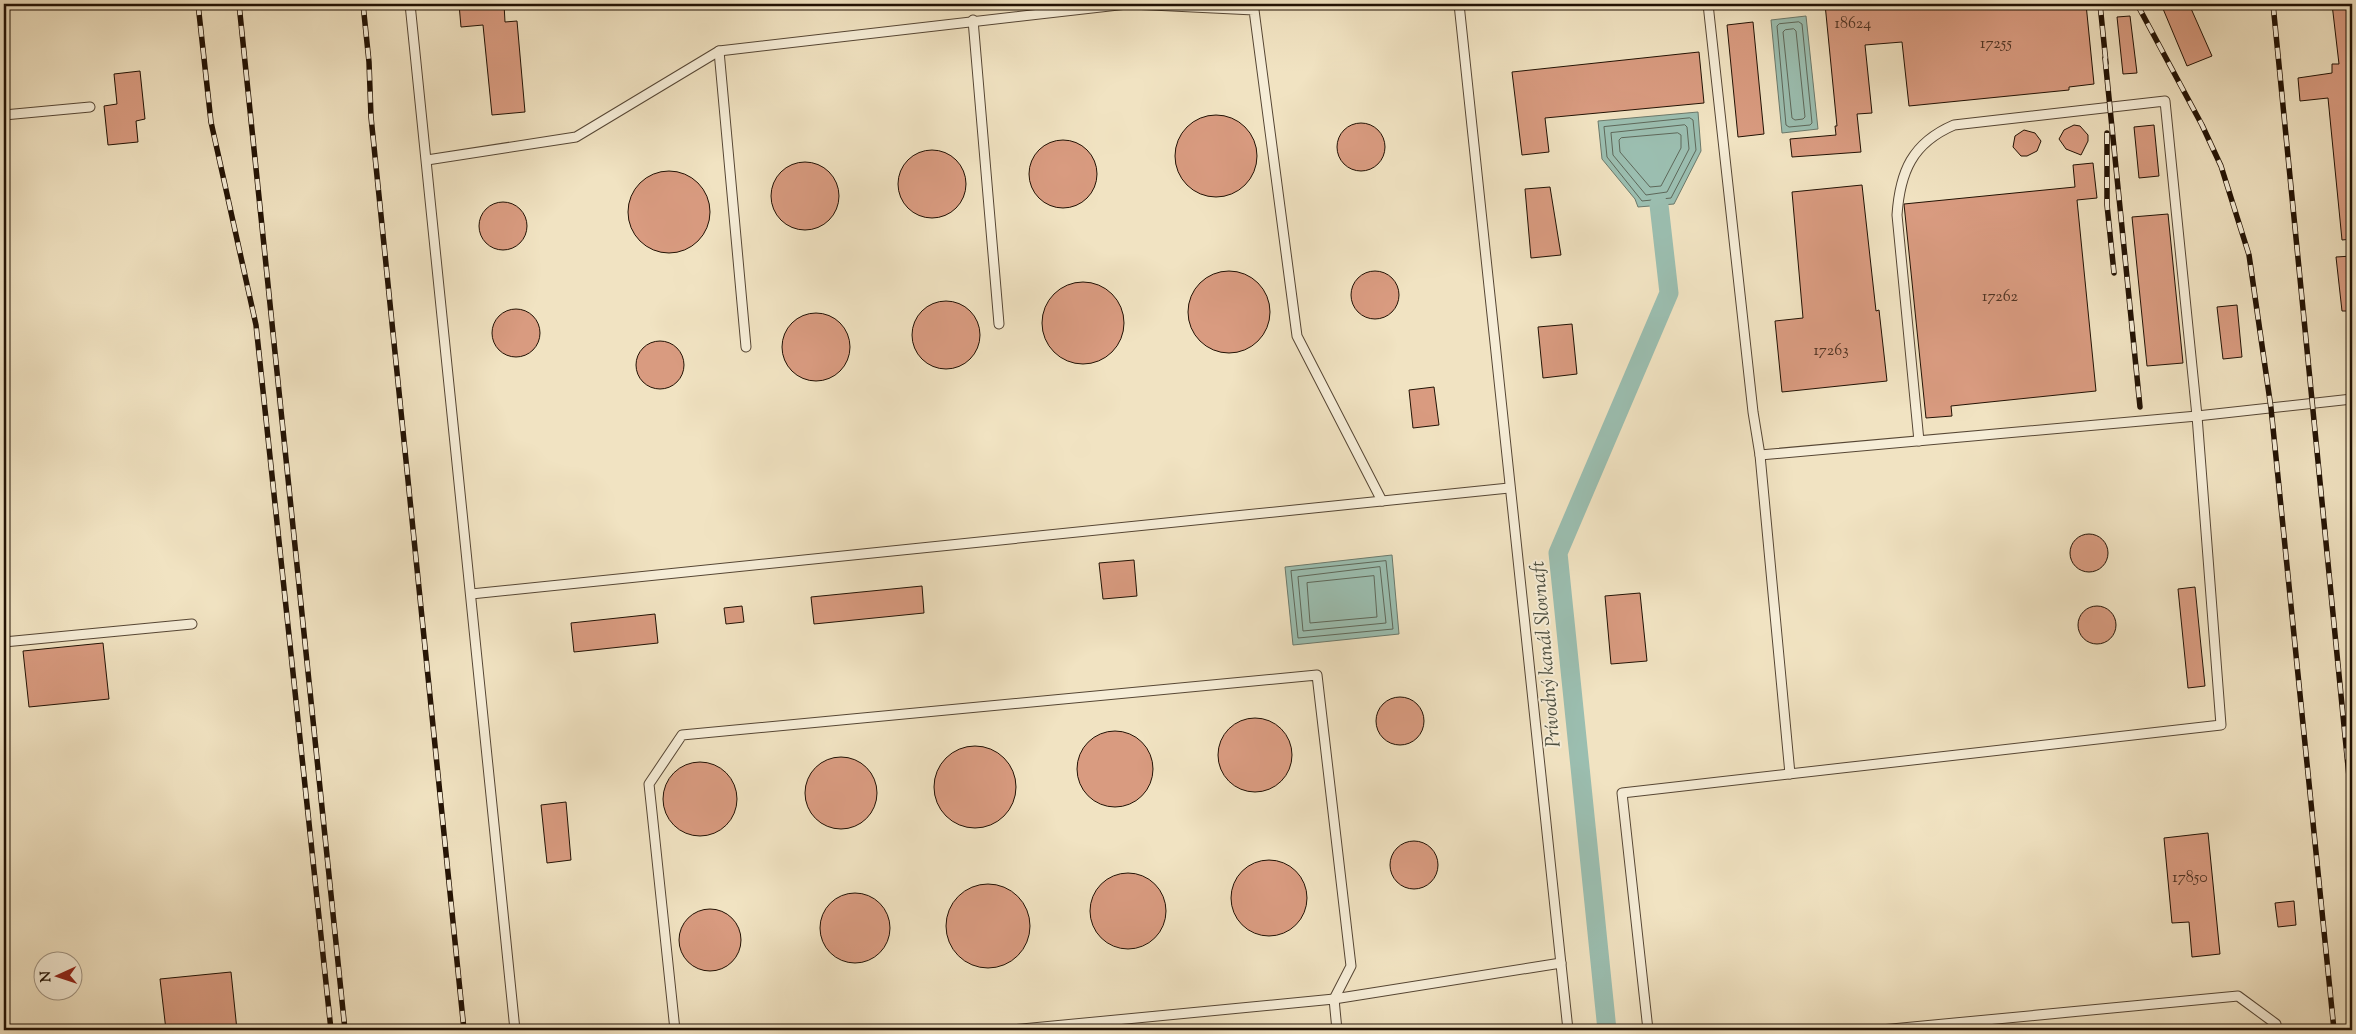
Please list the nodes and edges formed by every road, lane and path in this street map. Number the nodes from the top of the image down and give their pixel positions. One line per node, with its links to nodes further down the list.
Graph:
1 (410, 4): 10 (lane)
2 (1127, 4): 6 (lane)
3 (1131, 4): 18 (lane)
4 (1460, 4): 17 (lane)
5 (1708, 4): 16 (lane)
6 (972, 20): 7 (lane); 11 (lane)
7 (719, 51): 10 (lane); 12 (lane)
8 (90, 107): 9 (lane)
9 (4, 115)
10 (427, 160): 19 (lane)
11 (999, 324)
12 (746, 346)
13 (2352, 399): 14 (lane)
14 (2197, 416): 15 (lane); 15 (lane); 22 (lane)
15 (1919, 441): 16 (lane)
16 (1760, 455): 22 (lane)
17 (1509, 488): 18 (lane); 23 (lane)
18 (1382, 501): 19 (lane)
19 (471, 594): 26 (lane)
20 (192, 624): 21 (lane)
21 (4, 642)
22 (1790, 774): 31 (lane)
23 (1561, 963): 24 (lane); 30 (lane)
24 (1334, 999): 25 (lane); 27 (lane); 29 (lane)
25 (1102, 1026): 28 (lane)
26 (515, 1030)
27 (675, 1030)
28 (1012, 1030)
29 (1337, 1030)
30 (1568, 1030)
31 (1648, 1030)
32 (1881, 1030): 33 (lane)
33 (2276, 1030)

